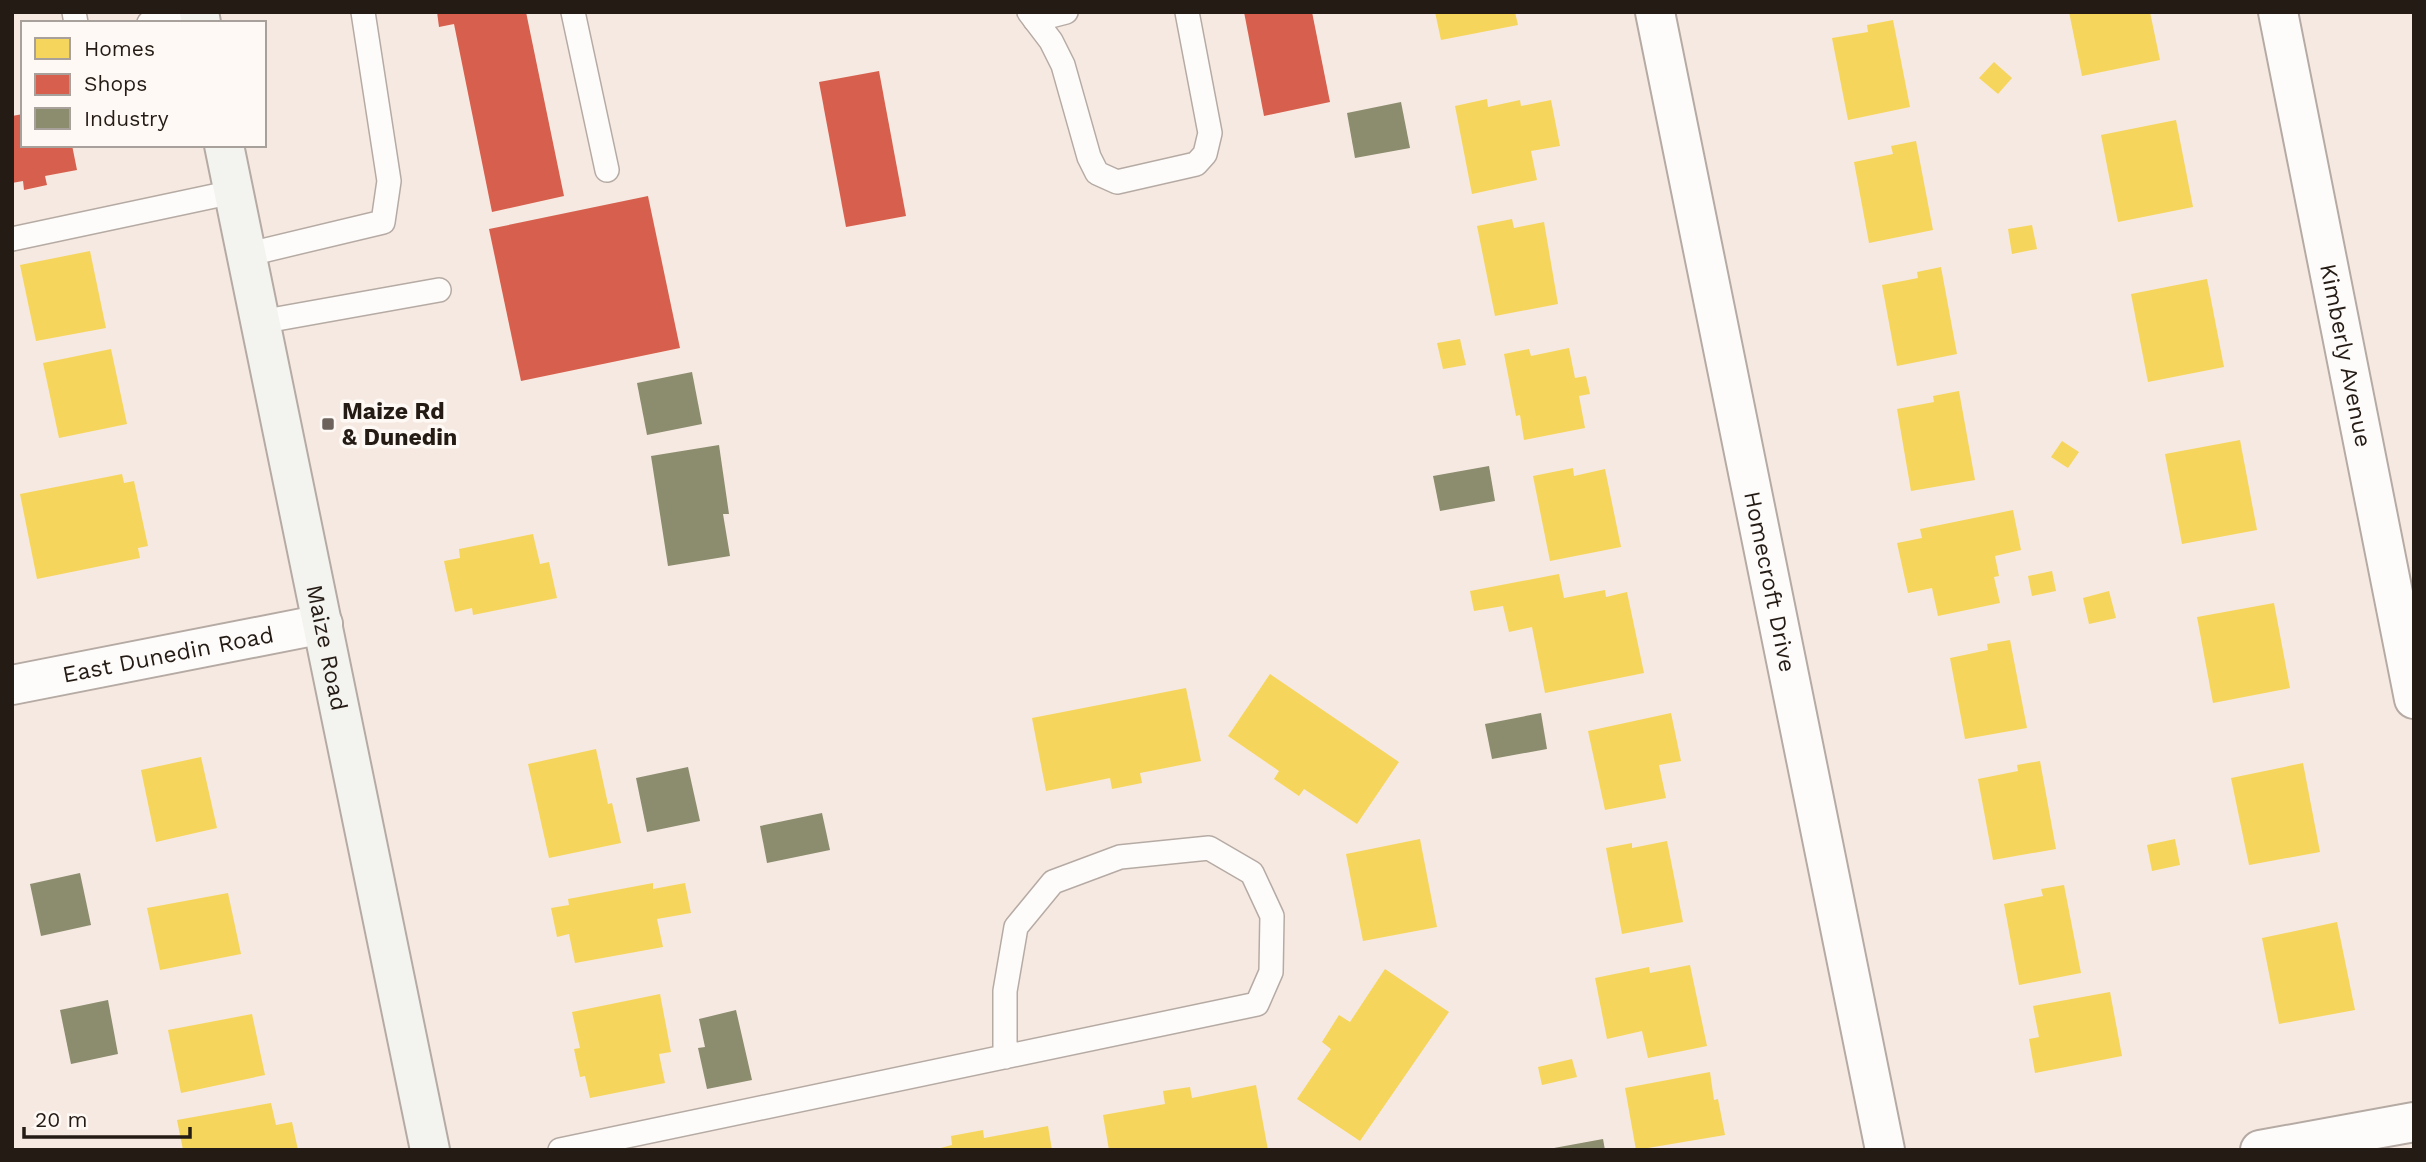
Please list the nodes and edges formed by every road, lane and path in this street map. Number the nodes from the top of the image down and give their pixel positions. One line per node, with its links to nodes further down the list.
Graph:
1 (363, 12): 14 (lane)
2 (573, 12): 11 (lane)
3 (1066, 12): 8 (lane)
4 (1187, 12): 8 (lane)
5 (1655, 12): 24 (street, Homecroft Drive)
6 (2278, 12): 19 (street, Kimberly Avenue)
7 (199, 16): 9 (lane)
8 (1032, 16)
9 (163, 21)
10 (224, 147): 12 (street, Maize Road)
11 (607, 170)
12 (233, 192): 13 (lane); 14 (street, Maize Road)
13 (12, 239)
14 (245, 255): 16 (street, Maize Road)
15 (439, 290): 16 (lane)
16 (260, 321): 17 (street, Maize Road)
17 (323, 624): 18 (street, East Dunedin Road); 22 (street, Maize Road)
18 (12, 685)
19 (2414, 699)
20 (1005, 1056): 20 (lane); 23 (lane)
21 (2414, 1122): 25 (street)
22 (430, 1150)
23 (559, 1150)
24 (1885, 1150)
25 (2260, 1150)

